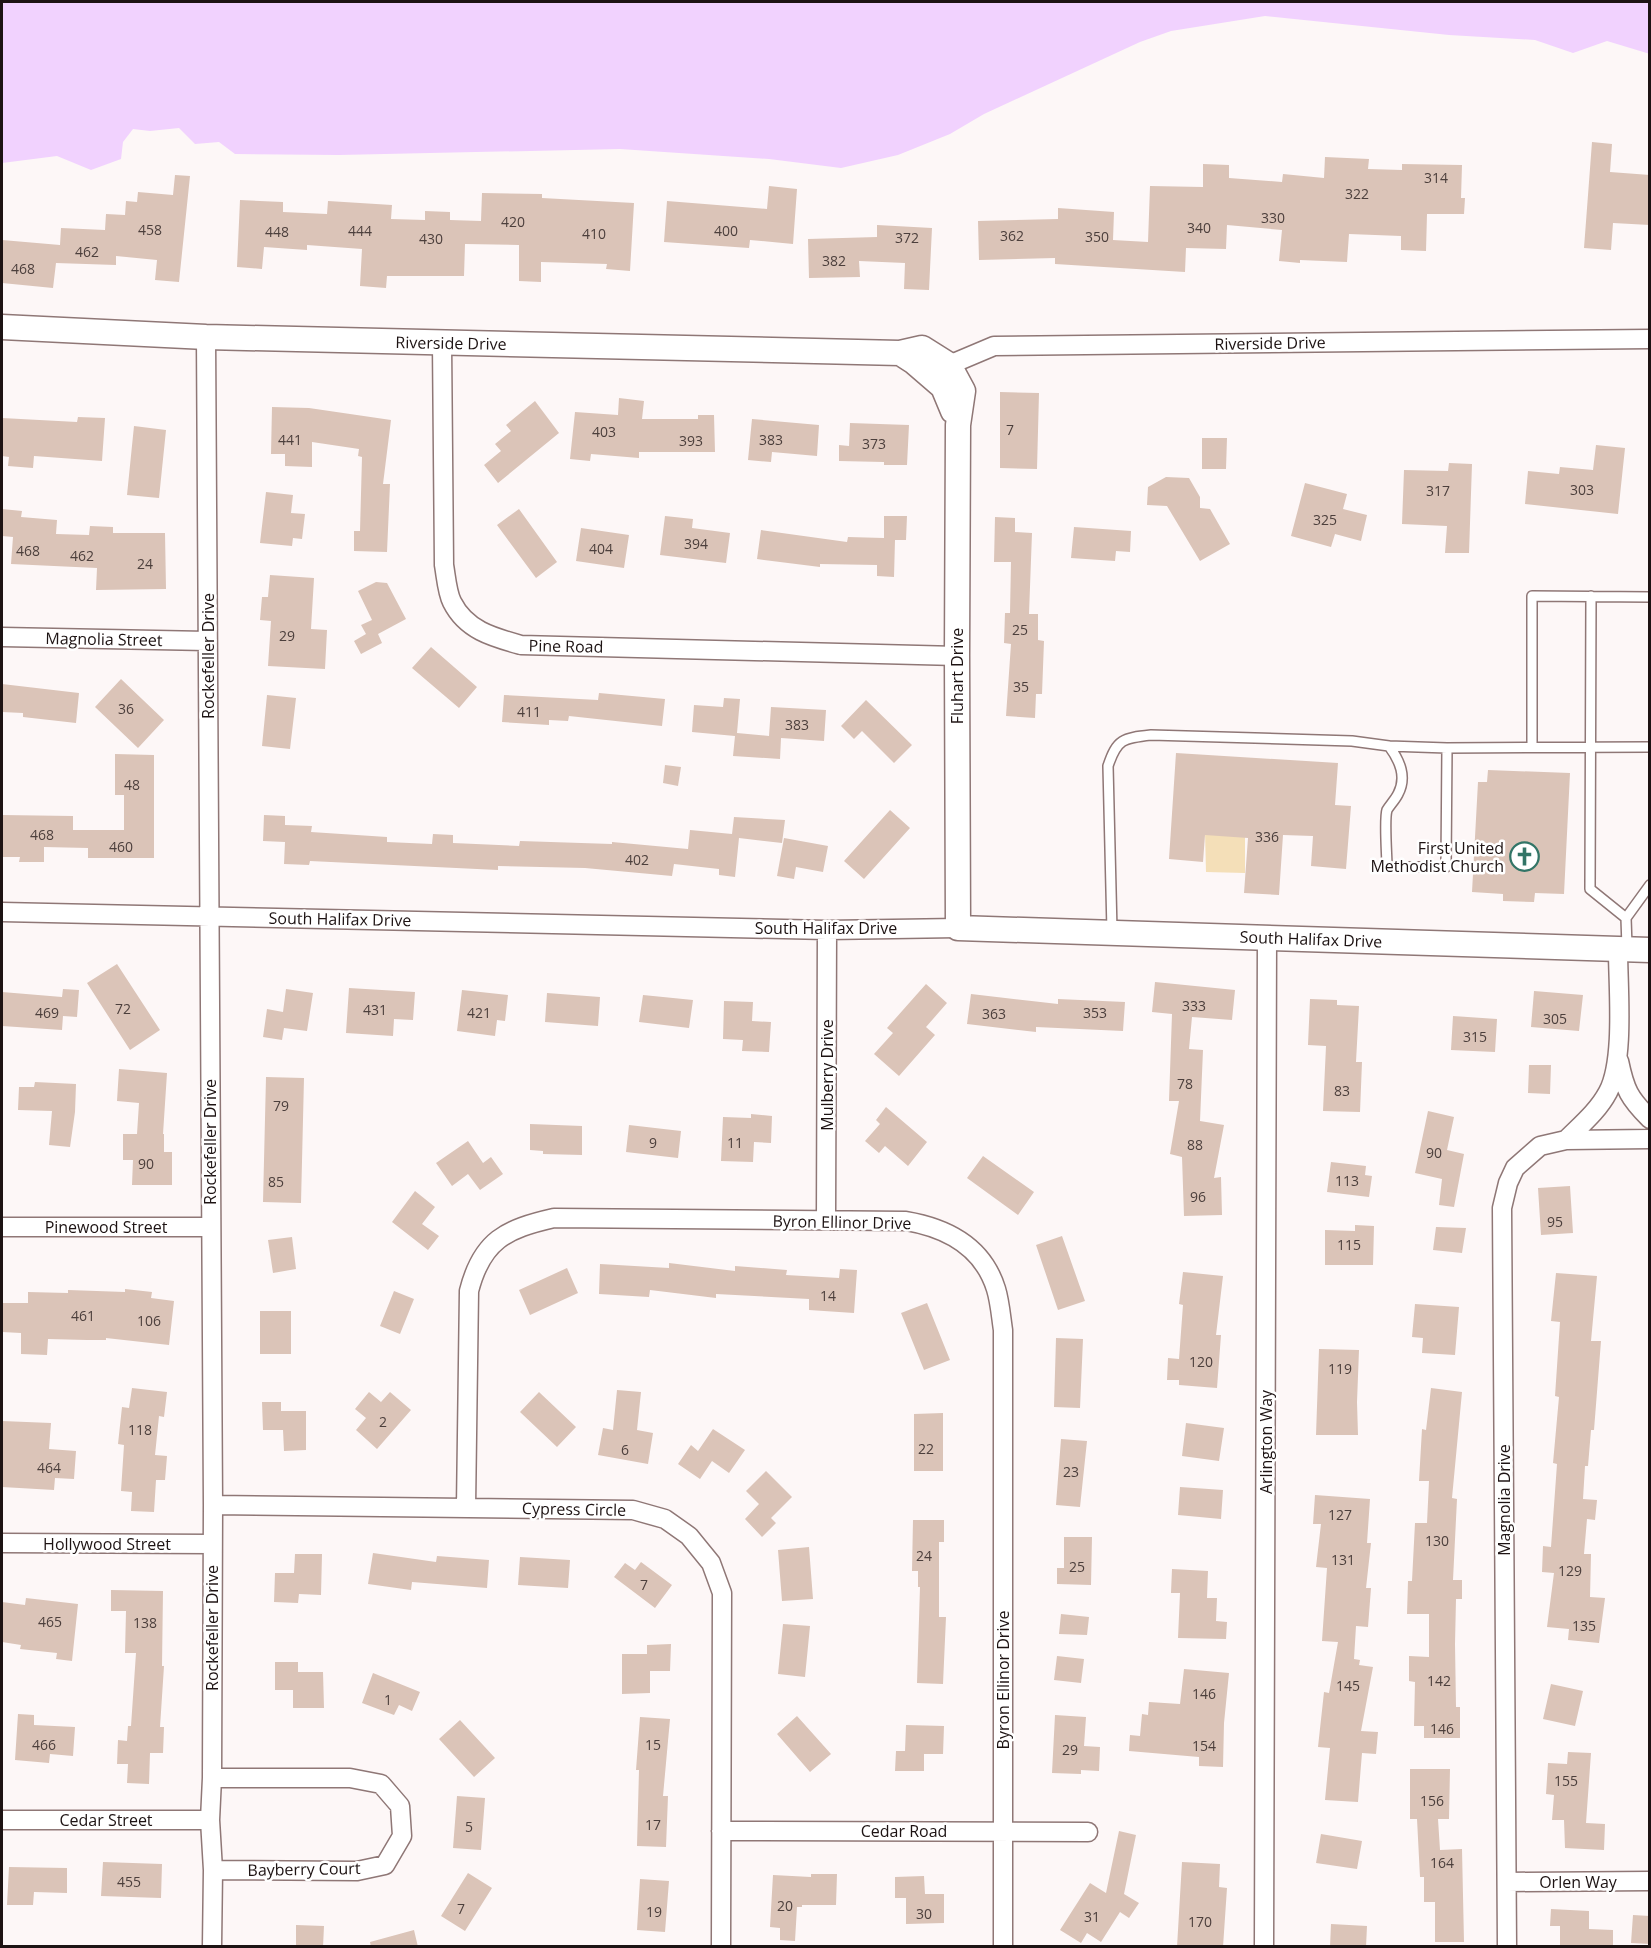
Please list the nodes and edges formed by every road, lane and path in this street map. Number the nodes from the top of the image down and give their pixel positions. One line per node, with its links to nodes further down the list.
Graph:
1 (2, 327): 2 (street, Riverside Drive)
2 (206, 337): 4 (street, Riverside Drive); 11 (street, Rockefeller Drive)
3 (1650, 339): 6 (street, Riverside Drive)
4 (442, 343): 5 (street, Riverside Drive); 12 (street, Pine Road)
5 (900, 353): 6 (street, Riverside Drive); 7 (street, Fluhart Drive)
6 (949, 364): 7 (street, Fluhart Drive)
7 (958, 425): 12 (street, Fluhart Drive)
8 (1591, 596): 9 (lane); 14 (lane); 15 (lane)
9 (1650, 597)
10 (2, 637): 11 (street, Magnolia Street)
11 (207, 641): 20 (street, Rockefeller Drive)
12 (957, 656): 22 (street, Fluhart Drive)
13 (1389, 746): 17 (lane); 17 (lane); 24 (lane)
14 (1532, 746): 15 (lane); 17 (lane)
15 (1590, 747): 16 (lane); 21 (lane)
16 (1650, 747)
17 (1447, 748)
18 (1650, 885): 21 (lane)
19 (2, 912): 20 (street, South Halifax Drive)
20 (210, 916): 23 (street, South Halifax Drive); 33 (street, Rockefeller Drive)
21 (1626, 918): 26 (lane)
22 (958, 928): 23 (street, South Halifax Drive); 24 (street, South Halifax Drive)
23 (827, 930): 31 (street, Mulberry Drive)
24 (1112, 933): 25 (street, South Halifax Drive)
25 (1267, 937): 26 (street, South Halifax Drive); 50 (street, Arlington Way)
26 (1631, 950): 27 (street)
27 (1618, 1059): 28 (street); 30 (street)
28 (1650, 1119)
29 (1650, 1138): 30 (street, Magnolia Drive)
30 (1566, 1140): 46 (street, Magnolia Drive)
31 (826, 1220): 35 (street, Byron Ellinor Drive); 42 (street, Byron Ellinor Drive)
32 (2, 1227): 33 (street, Pinewood Street)
33 (210, 1227): 34 (street, Rockefeller Drive)
34 (213, 1505): 35 (street, Cypress Circle); 37 (street, Rockefeller Drive)
35 (466, 1507): 41 (street, Cypress Circle)
36 (2, 1543): 37 (street, Hollywood Street)
37 (212, 1544): 38 (street, Rockefeller Drive)
38 (212, 1778): 40 (street, Rockefeller Drive); 44 (street, Bayberry Court)
39 (2, 1820): 40 (street, Cedar Street)
40 (210, 1820): 44 (street, Rockefeller Drive)
41 (721, 1831): 42 (street, Cedar Road); 48 (street, Cypress Circle)
42 (1002, 1831): 43 (street, Cedar Road); 49 (street, Byron Ellinor Drive)
43 (1088, 1832)
44 (213, 1870): 47 (street, Rockefeller Drive)
45 (1650, 1881): 46 (street, Orlen Way)
46 (1507, 1882): 51 (street, Magnolia Drive)
47 (212, 1947)
48 (721, 1947)
49 (1003, 1947)
50 (1264, 1947)
51 (1507, 1947)

